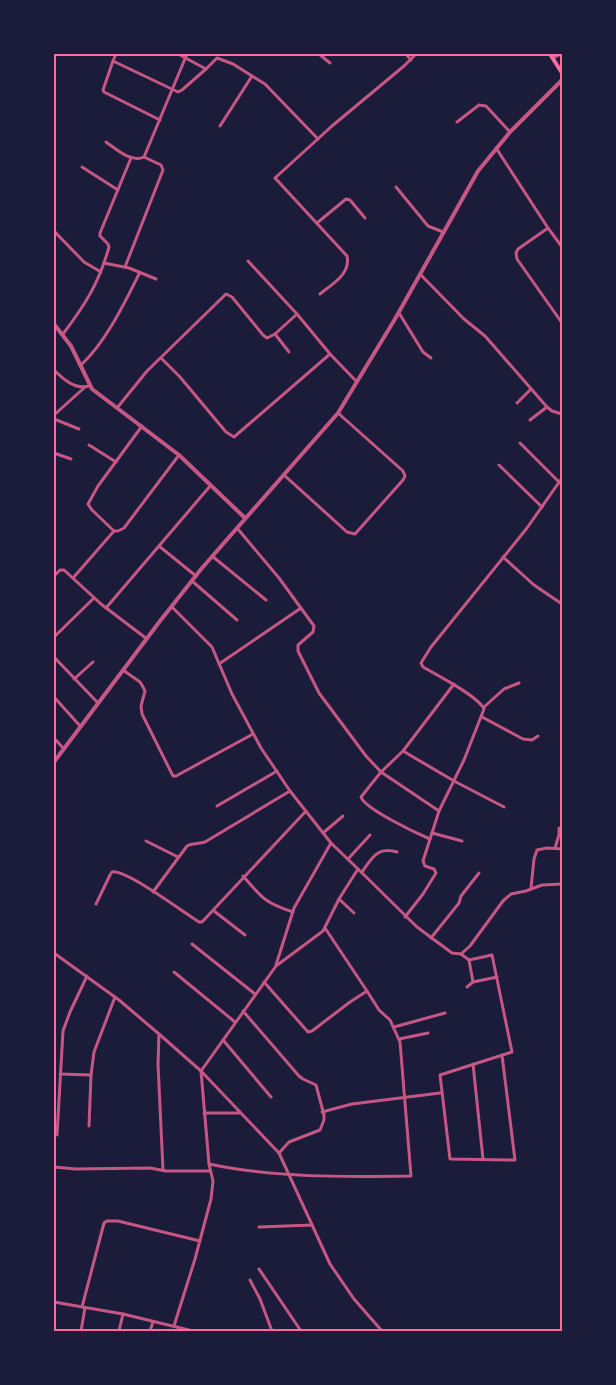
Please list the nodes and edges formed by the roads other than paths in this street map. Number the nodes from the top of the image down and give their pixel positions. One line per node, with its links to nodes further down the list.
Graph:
1 (116, 54): 11 (street)
2 (178, 54): 7 (street)
3 (319, 54): 12 (street)
4 (406, 54): 10 (street)
5 (416, 54): 10 (street)
6 (562, 54): 9 (street)
7 (186, 55): 13 (street); 17 (street)
8 (218, 56): 13 (street); 15 (street)
9 (551, 56): 14 (main road)
10 (411, 60): 22 (street)
11 (113, 61): 17 (street); 18 (street)
12 (330, 63)
13 (206, 69): 17 (street)
14 (562, 74)
15 (252, 76): 20 (street); 22 (street)
16 (562, 80): 21 (street)
17 (173, 89): 18 (street)
18 (160, 120): 25 (street)
19 (457, 122): 21 (street)
20 (220, 126)
21 (510, 132): 24 (street)
22 (318, 139): 31 (street)
23 (106, 142): 26 (street)
24 (496, 147): 32 (street); 34 (street)
25 (144, 157): 26 (street); 38 (street)
26 (131, 158): 29 (street)
27 (82, 167): 29 (street)
28 (396, 187): 34 (street)
29 (118, 190): 37 (street)
30 (365, 218): 31 (street)
31 (317, 223): 43 (street)
32 (548, 228): 35 (street); 46 (street)
33 (54, 231): 39 (street)
34 (443, 232): 41 (street)
35 (562, 247)
36 (248, 261): 45 (street)
37 (104, 263): 38 (street); 39 (street)
38 (126, 268): 40 (street)
39 (101, 272): 48 (street)
40 (140, 272): 42 (street); 54 (street)
41 (420, 274): 44 (street); 58 (street)
42 (156, 279)
43 (320, 294)
44 (398, 312): 53 (street); 56 (street)
45 (297, 314): 49 (street); 51 (street)
46 (562, 323)
47 (54, 324): 48 (street)
48 (63, 334): 54 (street)
49 (275, 334): 50 (street); 52 (street)
50 (289, 352)
51 (330, 354): 52 (street); 56 (street)
52 (161, 358): 61 (street)
53 (431, 358)
54 (81, 365): 57 (street)
55 (54, 370): 57 (street)
56 (357, 383): 62 (street)
57 (87, 387): 61 (street); 64 (street)
58 (531, 389): 59 (street); 60 (street)
59 (517, 403)
60 (547, 407): 63 (street); 65 (street)
61 (117, 408): 66 (street)
62 (338, 413): 75 (street); 75 (street)
63 (562, 414)
64 (54, 417): 67 (street)
65 (530, 420)
66 (142, 426): 71 (street); 73 (street)
67 (79, 429)
68 (520, 443): 78 (street)
69 (89, 445): 73 (street)
70 (54, 453): 72 (street)
71 (179, 455): 77 (street); 82 (street)
72 (70, 460)
73 (116, 462): 82 (street)
74 (499, 465): 79 (street)
75 (283, 474): 80 (street)
76 (562, 478): 78 (street)
77 (212, 484): 80 (street); 83 (street)
78 (561, 484): 79 (street)
79 (542, 507): 85 (street)
80 (245, 518): 81 (street)
81 (237, 528): 84 (street); 95 (street)
82 (114, 530): 88 (street)
83 (159, 546): 87 (street); 94 (street)
84 (212, 556): 87 (street); 91 (street)
85 (503, 557): 92 (street); 105 (street)
86 (54, 576): 88 (street)
87 (196, 576): 89 (street)
88 (73, 578): 90 (street)
89 (192, 581): 93 (street); 96 (street)
90 (94, 598): 94 (street); 97 (street)
91 (266, 600)
92 (562, 604)
93 (172, 607): 98 (street); 101 (street)
94 (106, 608): 98 (street)
95 (301, 608): 101 (street); 118 (street)
96 (237, 620)
97 (54, 637)
98 (146, 639): 102 (street)
99 (54, 657): 103 (street)
100 (93, 662): 103 (street)
101 (219, 664): 111 (street)
102 (123, 670): 107 (street); 111 (street)
103 (74, 679): 107 (street)
104 (520, 683): 108 (street)
105 (454, 684): 108 (street); 115 (street)
106 (54, 697): 110 (street)
107 (98, 702): 110 (street)
108 (484, 707): 109 (street)
109 (482, 717): 112 (street); 119 (street)
110 (81, 726): 114 (street)
111 (254, 734): 117 (street)
112 (538, 736)
113 (54, 738): 114 (street)
114 (64, 749): 116 (street)
115 (403, 750): 118 (street); 119 (street)
116 (54, 762)
117 (277, 771): 120 (street); 121 (street)
118 (380, 772): 124 (street); 130 (street)
119 (454, 781): 122 (street); 124 (street)
120 (290, 791): 123 (street); 137 (street)
121 (217, 806)
122 (504, 807)
123 (306, 810): 127 (street); 142 (street)
124 (439, 811): 128 (street)
125 (342, 816): 127 (street)
126 (559, 828): 134 (street)
127 (323, 833): 133 (street)
128 (432, 833): 130 (street); 132 (street)
129 (370, 835): 138 (street)
130 (430, 839): 151 (street)
131 (146, 841): 137 (street)
132 (462, 841)
133 (331, 843): 138 (street); 149 (street)
134 (555, 848): 135 (street); 144 (street)
135 (562, 849)
136 (397, 852): 140 (street)
137 (178, 856): 145 (street)
138 (348, 859): 139 (street)
139 (358, 869): 140 (street); 146 (street)
140 (362, 872): 151 (street)
141 (479, 873): 154 (street)
142 (243, 876): 148 (street); 149 (street)
143 (562, 884): 144 (street)
144 (531, 889): 157 (street)
145 (153, 892): 147 (street); 148 (street)
146 (339, 899): 150 (street); 152 (street)
147 (96, 904)
148 (214, 911): 153 (street)
149 (293, 912): 159 (street)
150 (354, 913)
151 (405, 917): 154 (street)
152 (325, 928): 159 (street); 166 (street)
153 (245, 935)
154 (431, 938): 157 (street)
155 (192, 944): 167 (street)
156 (54, 953): 161 (street)
157 (461, 954): 158 (street)
158 (469, 960): 162 (street); 164 (street)
159 (276, 966): 163 (street)
160 (174, 972): 171 (street)
161 (87, 976): 168 (street); 180 (street)
162 (497, 977): 164 (street); 177 (street)
163 (264, 982): 166 (street); 167 (street)
164 (473, 982): 165 (street)
165 (467, 987)
166 (367, 991): 172 (street)
167 (255, 994): 169 (street)
168 (115, 997): 174 (street); 181 (street)
169 (243, 1011): 171 (street); 185 (street)
170 (445, 1013): 172 (street)
171 (235, 1022): 176 (street)
172 (394, 1026): 175 (street)
173 (428, 1033): 175 (street)
174 (159, 1034): 179 (street); 194 (street)
175 (399, 1039): 184 (street)
176 (223, 1040): 179 (street); 183 (street)
177 (502, 1055): 178 (street); 191 (street)
178 (473, 1064): 191 (street); 191 (street)
179 (201, 1071): 186 (street); 187 (street)
180 (60, 1074): 181 (street); 189 (street)
181 (91, 1075): 188 (street)
182 (440, 1093): 184 (street)
183 (271, 1097)
184 (404, 1097): 185 (street); 196 (street)
185 (322, 1112): 190 (street)
186 (204, 1113): 187 (street); 192 (street)
187 (240, 1113): 190 (street)
188 (89, 1126)
189 (57, 1135)
190 (279, 1153): 196 (street)
191 (483, 1159)
192 (209, 1164): 195 (street); 196 (street)
193 (54, 1167): 194 (street)
194 (163, 1170): 195 (street)
195 (210, 1171): 199 (street)
196 (290, 1175): 197 (street)
197 (312, 1224): 198 (street); 214 (street)
198 (259, 1227)
199 (200, 1241): 203 (street); 206 (street)
200 (260, 1269): 213 (street)
201 (250, 1280): 212 (street)
202 (54, 1302): 203 (street)
203 (84, 1308): 204 (street); 208 (street)
204 (123, 1314): 205 (street); 209 (street)
205 (152, 1322): 206 (street); 210 (street)
206 (174, 1326): 207 (street)
207 (186, 1330): 211 (street)
208 (81, 1331)
209 (119, 1331)
210 (150, 1331)
211 (193, 1331)
212 (272, 1331)
213 (301, 1331)
214 (382, 1331)

